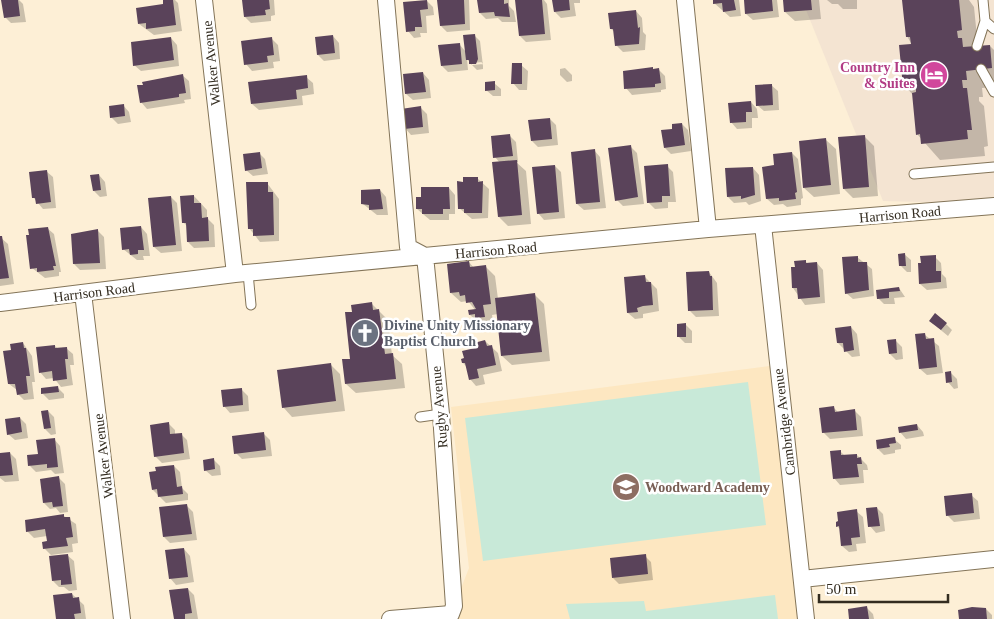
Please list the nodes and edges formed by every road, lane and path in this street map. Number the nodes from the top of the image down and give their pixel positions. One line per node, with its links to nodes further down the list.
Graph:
1 (204, 0): 16 (street, Walker Avenue)
2 (386, 0): 15 (street)
3 (685, 0): 14 (street)
4 (983, 0): 5 (lane)
5 (985, 21): 6 (lane); 7 (lane)
6 (994, 29)
7 (977, 46)
8 (981, 70): 9 (lane)
9 (994, 92)
10 (994, 167): 11 (lane)
11 (914, 174)
12 (994, 206): 13 (street, Harrison Road)
13 (762, 225): 14 (street, Harrison Road); 23 (street, Cambridge Avenue)
14 (708, 229): 15 (street, Harrison Road)
15 (425, 256): 16 (street, Harrison Road); 20 (street, Rugby Avenue)
16 (241, 274): 17 (street, Harrison Road); 19 (lane)
17 (84, 293): 18 (street, Harrison Road); 24 (street, Walker Avenue)
18 (0, 303)
19 (250, 306)
20 (441, 414): 21 (lane); 25 (street, Rugby Avenue)
21 (420, 417)
22 (994, 558): 23 (street)
23 (802, 579): 26 (street, Cambridge Avenue)
24 (122, 619)
25 (390, 619)
26 (806, 619)

